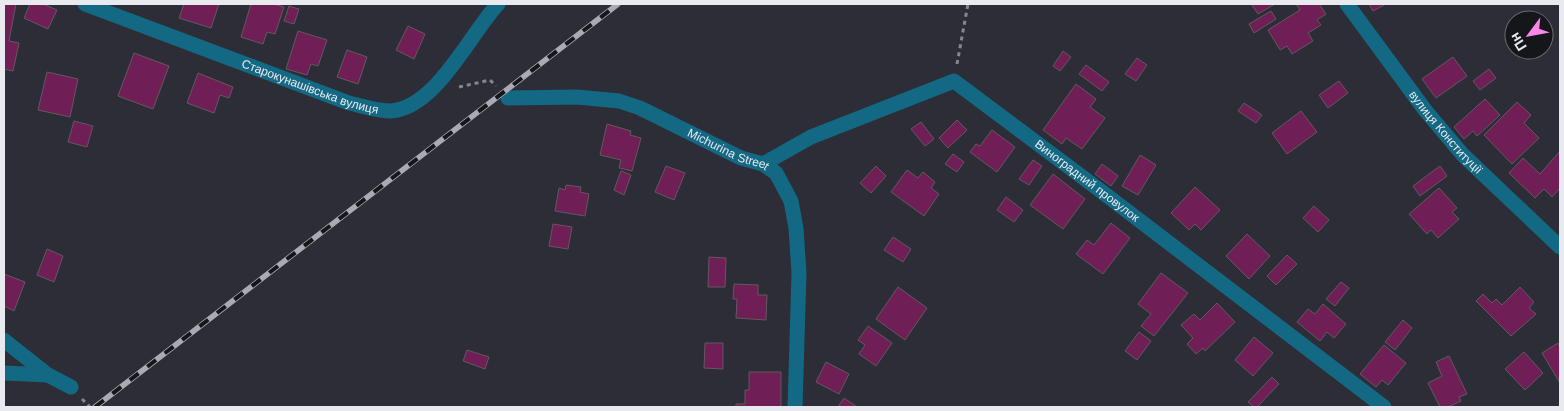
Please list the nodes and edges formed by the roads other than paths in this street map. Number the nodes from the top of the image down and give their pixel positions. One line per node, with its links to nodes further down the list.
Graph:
1 (85, 4): 2 (street, Старокунашівська вулиця)
2 (498, 4)
3 (1347, 4): 8 (street, вулиця Конституції)
4 (508, 98): 6 (street, Michurina Street)
5 (790, 150): 6 (street); 7 (street); 14 (street, Виноградний провулок)
6 (763, 164): 7 (street, Michurina Street)
7 (784, 184): 13 (street, Michurina Street)
8 (1560, 247)
9 (4, 340): 11 (street)
10 (4, 373): 11 (street)
11 (48, 375): 12 (street)
12 (71, 387)
13 (795, 407)
14 (1384, 407)

